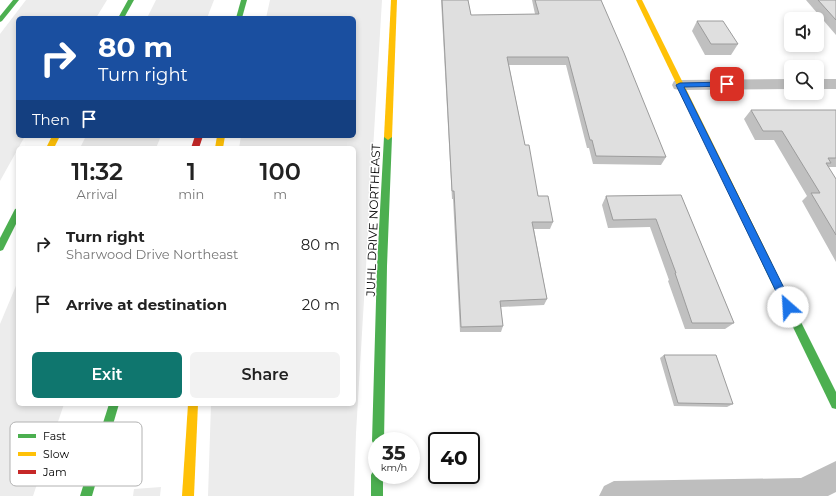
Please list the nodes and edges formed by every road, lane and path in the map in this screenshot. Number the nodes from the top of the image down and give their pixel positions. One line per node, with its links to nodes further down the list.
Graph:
1 (16, 0): 8 (main road)
2 (131, 0): 6 (main road)
3 (244, 0): 7 (main road)
4 (394, 0): 19 (main road, JUHL DRIVE NORTHEAST)
5 (639, 0): 12 (main road)
6 (122, 16)
7 (240, 16)
8 (0, 20)
9 (784, 84): 12 (street)
10 (824, 84): 11 (street)
11 (836, 84)
12 (680, 85): 15 (main road)
13 (16, 215): 14 (main road)
14 (0, 247)
15 (836, 404)
16 (113, 406): 18 (main road)
17 (193, 406): 24 (main road)
18 (109, 422)
19 (378, 432)
20 (836, 476): 26 (street)
21 (377, 484): 25 (main road)
22 (89, 486): 23 (main road)
23 (86, 496)
24 (188, 496)
25 (377, 496)
26 (614, 496)

